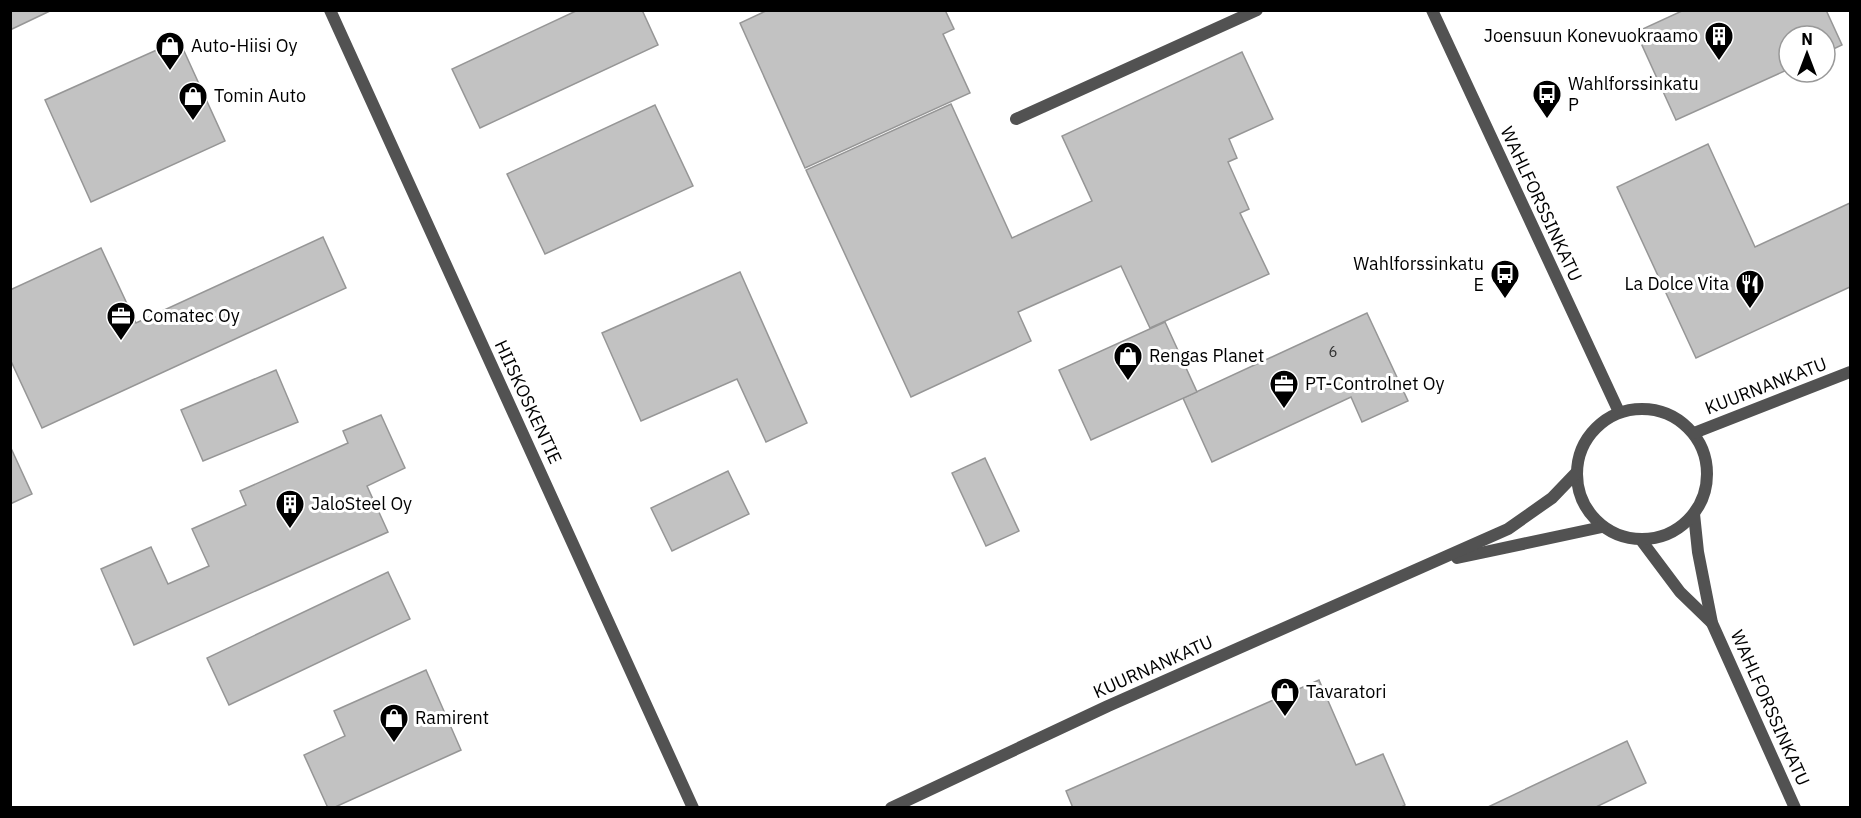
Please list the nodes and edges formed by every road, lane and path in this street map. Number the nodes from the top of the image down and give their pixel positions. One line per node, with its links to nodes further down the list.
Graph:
1 (330, 10): 14 (street, HIISKOSKENTIE)
2 (1257, 10): 4 (street)
3 (1432, 10): 6 (street, WAHLFORSSINKATU)
4 (1016, 119)
5 (1851, 372): 7 (street, KUURNANKATU)
6 (1619, 412): 7 (street); 8 (street)
7 (1694, 434): 9 (street)
8 (1576, 474): 10 (street); 12 (street, KUURNANKATU)
9 (1694, 514): 11 (street); 13 (street, WAHLFORSSINKATU)
10 (1602, 527): 11 (street); 12 (street, KUURNANKATU)
11 (1641, 540): 13 (street, WAHLFORSSINKATU)
12 (1432, 563): 15 (street, KUURNANKATU)
13 (1712, 623): 16 (street, WAHLFORSSINKATU)
14 (693, 807)
15 (891, 807)
16 (1795, 807)

